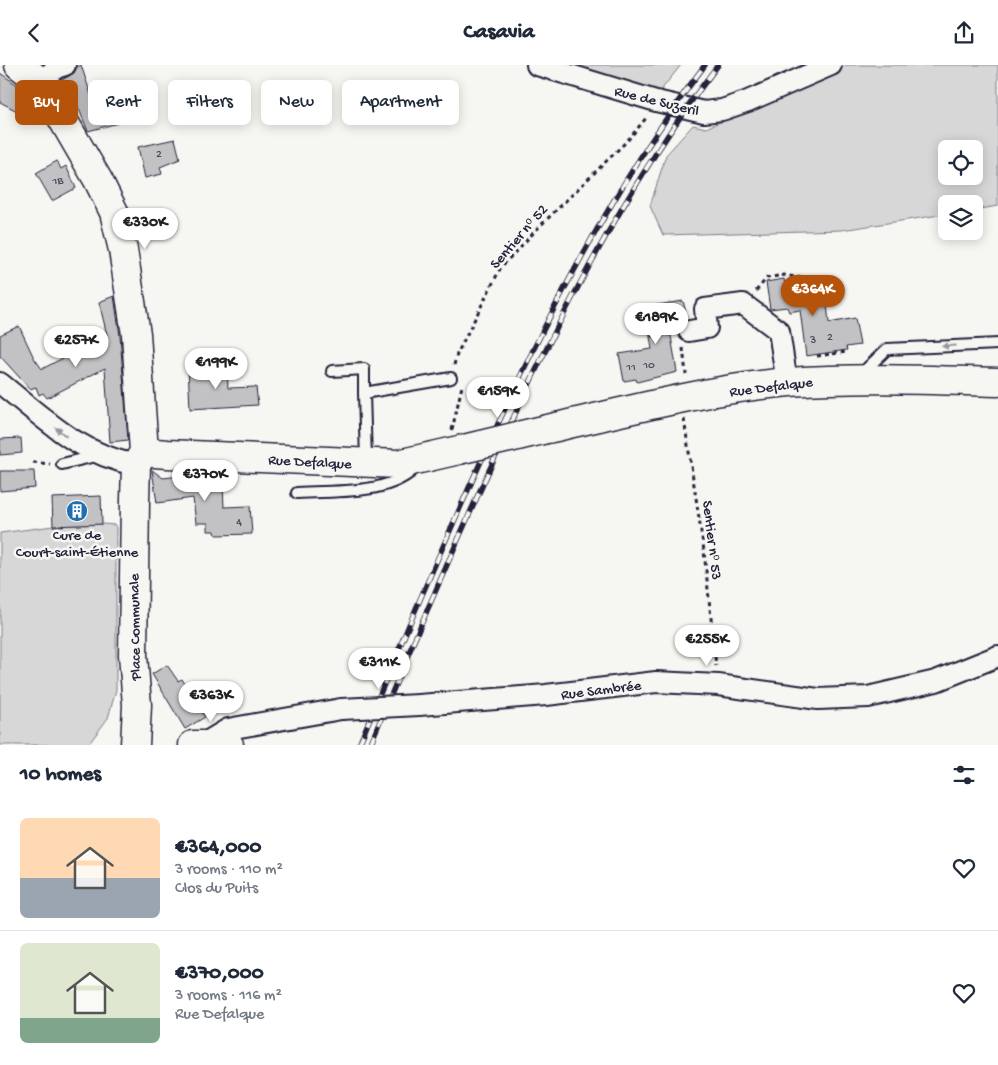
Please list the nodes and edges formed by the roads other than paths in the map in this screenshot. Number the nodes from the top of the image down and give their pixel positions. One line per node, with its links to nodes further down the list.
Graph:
1 (19, 65): 5 (main road)
2 (65, 65): 6 (street)
3 (537, 65): 4 (street, Rue de Suzeril)
4 (831, 65)
5 (38, 80)
6 (43, 80)
7 (66, 125): 19 (main road, Place Communale)
8 (685, 336): 15 (street)
9 (998, 344): 12 (lane, one-way to 12)
10 (332, 371): 16 (lane)
11 (451, 378): 16 (lane)
12 (856, 378): 13 (main road, Rue Defalque); 15 (main road, Rue Defalque)
13 (998, 382)
14 (0, 383): 18 (street, one-way to 14)
15 (787, 383): 17 (main road, Rue Defalque, bridge)
16 (364, 393): 21 (lane)
17 (445, 450): 21 (main road, Rue Defalque); 22 (lane)
18 (100, 455): 19 (street); 20 (lane)
19 (140, 458): 21 (main road, Rue Defalque); 24 (main road, Place Communale)
20 (62, 464)
21 (366, 464)
22 (297, 493)
23 (998, 657): 25 (street, Rue Sambrée, bridge)
24 (135, 745)
25 (208, 745)

